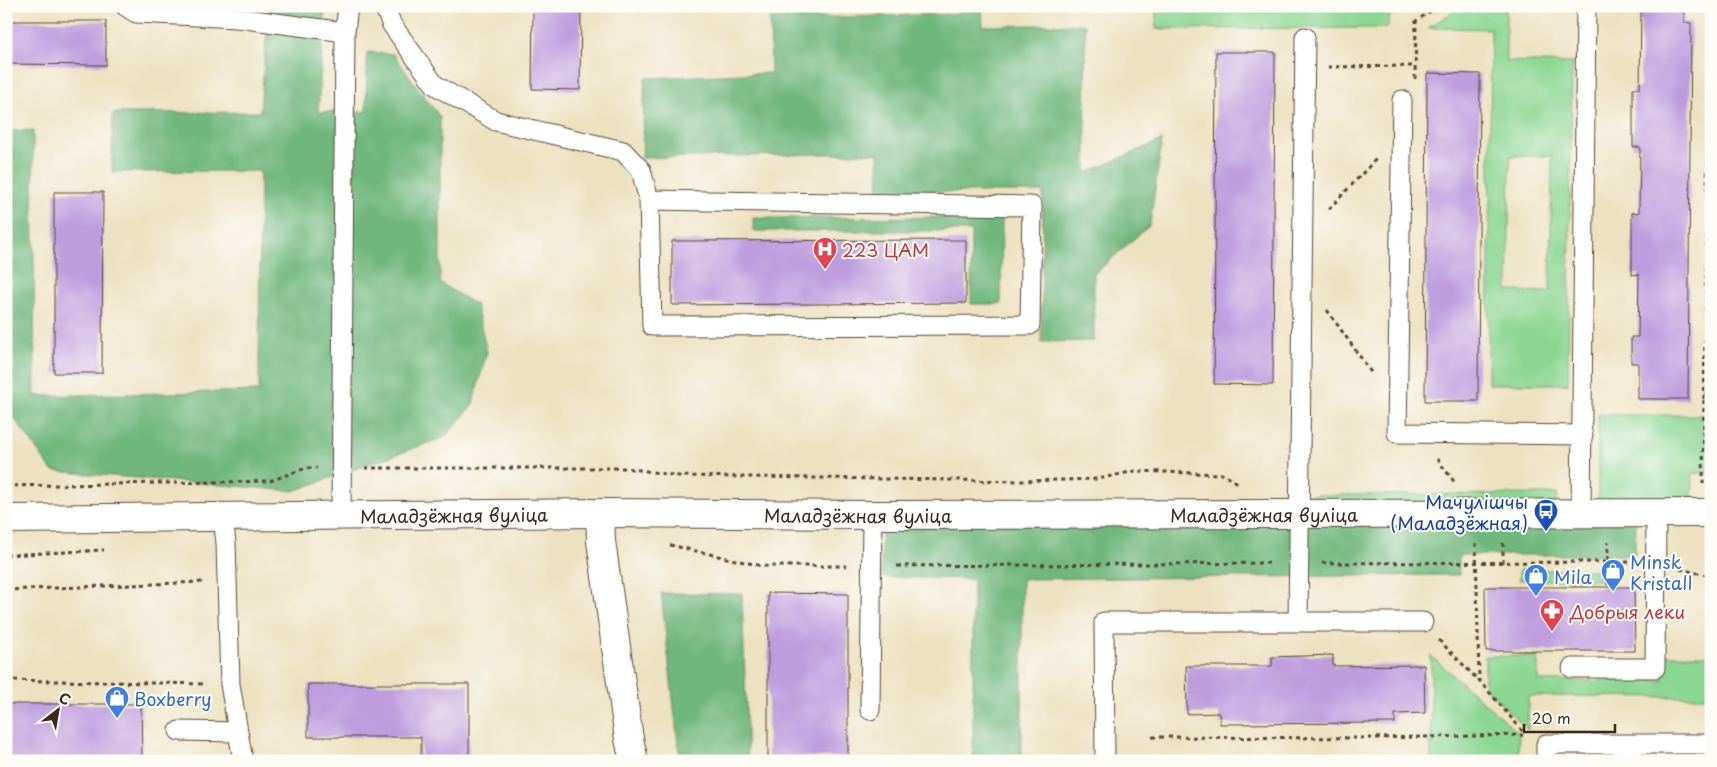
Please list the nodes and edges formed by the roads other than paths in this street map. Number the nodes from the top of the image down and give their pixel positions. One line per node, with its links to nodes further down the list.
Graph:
1 (125, 6): 5 (lane)
2 (348, 6): 6 (lane)
3 (384, 6): 9 (lane)
4 (1586, 6): 10 (lane)
5 (237, 12): 6 (lane)
6 (345, 32): 17 (lane)
7 (1305, 37): 15 (lane)
8 (1402, 100): 10 (lane)
9 (649, 200): 9 (lane)
10 (1583, 435): 13 (lane)
11 (1707, 502): 14 (street, Маладзёжная вуліца)
12 (600, 513): 16 (street, Маладзёжная вуліца); 17 (street, Маладзёжная вуліца); 29 (street)
13 (1581, 513): 14 (street, Маладзёжная вуліца); 15 (street, Маладзёжная вуліца)
14 (1656, 513): 22 (lane)
15 (1300, 514): 16 (street, Маладзёжная вуліца); 20 (lane)
16 (872, 515): 23 (lane)
17 (340, 516): 18 (street, Маладзёжная вуліца)
18 (223, 518): 19 (street, Маладзёжная вуліца); 25 (lane)
19 (6, 519)
20 (1298, 622): 21 (lane); 30 (lane)
21 (1422, 622)
22 (1572, 668)
23 (870, 710)
24 (178, 731): 25 (lane)
25 (237, 732): 28 (lane)
26 (1711, 744): 27 (lane)
27 (1546, 753)
28 (243, 761)
29 (634, 761)
30 (1105, 761)

